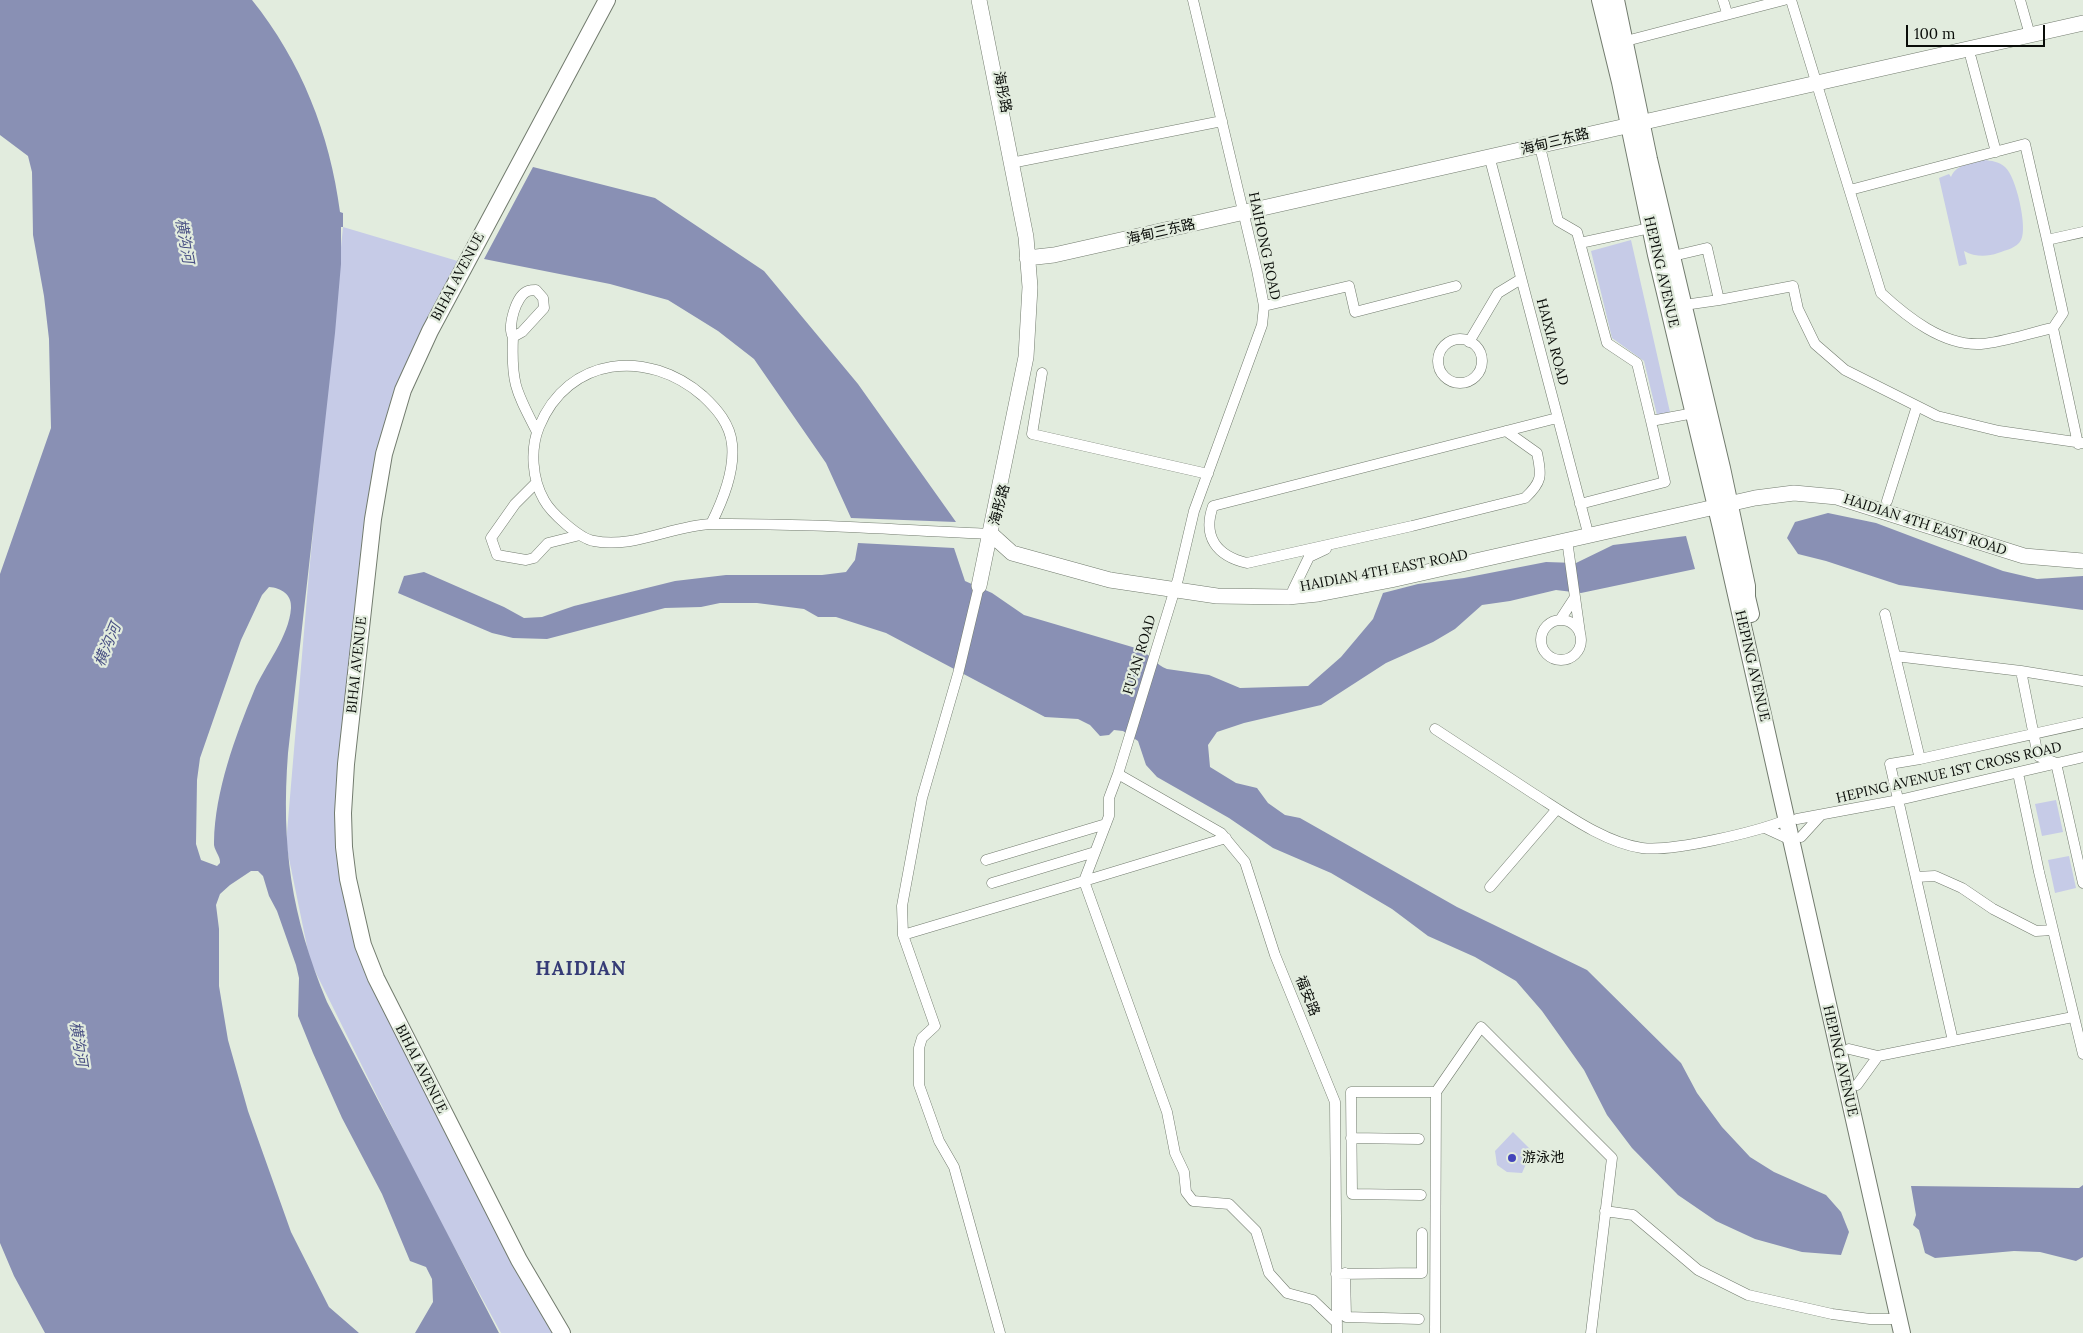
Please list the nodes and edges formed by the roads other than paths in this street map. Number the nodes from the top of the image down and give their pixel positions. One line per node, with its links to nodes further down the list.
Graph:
1 (596, 0): 117 (main road, BIHAI AVENUE)
2 (607, 0): 118 (main road, BIHAI AVENUE)
3 (979, 0): 23 (main road, 海彤路)
4 (984, 0): 23 (main road, 海彤路)
5 (1193, 0): 19 (street, HAIHONG ROAD)
6 (1600, 0): 20 (main road, HEPING AVENUE)
7 (1616, 0): 16 (main road, HEPING AVENUE)
8 (1723, 0): 12 (street)
9 (1784, 0): 12 (street)
10 (1791, 0): 18 (street)
11 (2020, 0): 15 (street)
12 (1727, 13): 16 (street)
13 (2083, 23): 15 (main road)
14 (2083, 32): 17 (main road)
15 (2030, 35): 18 (main road)
16 (1626, 41): 20 (main road, HEPING AVENUE)
17 (1971, 58): 18 (main road); 22 (street)
18 (1818, 87): 20 (main road); 25 (street)
19 (1222, 120): 23 (street); 26 (street, HAIHONG ROAD)
20 (1637, 127): 21 (main road); 26 (main road, 海甸三东路); 27 (main road, HEPING AVENUE); 31 (main road, HEPING AVENUE)
21 (1541, 151): 24 (main road); 30 (street)
22 (1996, 152): 25 (street); 29 (street)
23 (1013, 162): 32 (main road, 海彤路)
24 (1491, 162): 26 (main road); 33 (street, HAIXIA ROAD)
25 (1850, 190): 38 (street)
26 (1245, 216): 32 (main road); 37 (street, HAIHONG ROAD)
27 (1650, 228): 30 (street); 43 (main road, HEPING AVENUE)
28 (2083, 232): 29 (street)
29 (2047, 240): 38 (street)
30 (1580, 243): 45 (street)
31 (1673, 256): 35 (street); 36 (main road, HEPING AVENUE)
32 (1030, 260): 60 (main road, 海彤路)
33 (1521, 278): 40 (street); 44 (street, HAIXIA ROAD)
34 (1456, 286): 37 (street)
35 (1719, 300): 36 (street); 42 (street)
36 (1684, 305): 51 (main road, HEPING AVENUE)
37 (1264, 306): 49 (street, HAIHONG ROAD)
38 (2052, 328): 48 (street)
39 (513, 337): 47 (street)
40 (1469, 342): 40 (street)
41 (1042, 373): 49 (street)
42 (1917, 406): 48 (street); 52 (street)
43 (1694, 413): 45 (street); 51 (main road, HEPING AVENUE)
44 (1557, 418): 46 (street); 53 (street, HAIXIA ROAD)
45 (1651, 421): 53 (street)
46 (1506, 431): 54 (street); 63 (street)
47 (537, 432): 50 (street); 55 (street)
48 (2081, 443)
49 (1208, 474): 56 (street, HAIHONG ROAD)
50 (536, 483): 61 (street); 61 (street)
51 (1722, 501): 52 (main road, HAIDIAN 4TH EAST ROAD); 59 (main road, HAIDIAN 4TH EAST ROAD); 62 (main road, HAIDIAN 4TH EAST ROAD); 65 (main road, HAIDIAN 4TH EAST ROAD); 87 (main road, HEPING AVENUE)
52 (1887, 501): 64 (main road, HAIDIAN 4TH EAST ROAD)
53 (1580, 504): 59 (street, HAIXIA ROAD)
54 (1213, 506): 56 (street); 63 (street)
55 (719, 508): 57 (street); 58 (street)
56 (1194, 511): 66 (street, HAIHONG ROAD)
57 (711, 524): 58 (street); 61 (street)
58 (723, 525): 60 (street)
59 (1587, 529): 68 (main road, HAIDIAN 4TH EAST ROAD)
60 (991, 534): 66 (main road, HAIDIAN 4TH EAST ROAD); 67 (main road, 海彤路)
61 (580, 535)
62 (1567, 540): 66 (main road, HAIDIAN 4TH EAST ROAD); 69 (street)
63 (1342, 542): 68 (street)
64 (2083, 551)
65 (2083, 561)
66 (1176, 585): 68 (main road, HAIDIAN 4TH EAST ROAD); 83 (street, FU'AN ROAD)
67 (980, 586): 100 (street)
68 (1293, 590)
69 (1575, 597): 71 (street); 72 (street)
70 (1885, 614): 73 (street)
71 (1560, 620): 72 (street); 72 (street)
72 (1580, 634)
73 (1895, 656): 74 (street); 80 (street)
74 (2021, 671): 75 (street); 78 (street)
75 (2083, 681)
76 (2083, 724): 78 (street)
77 (1435, 729): 85 (street, HEPING AVENUE 1ST CROSS ROAD)
78 (2034, 734): 80 (street); 81 (street)
79 (2083, 757): 81 (street, HEPING AVENUE 1ST CROSS ROAD)
80 (1920, 759): 84 (street)
81 (2056, 763): 82 (street, HEPING AVENUE 1ST CROSS ROAD); 97 (street)
82 (2018, 773): 84 (street, HEPING AVENUE 1ST CROSS ROAD); 99 (street)
83 (1118, 774): 88 (street); 90 (street, 福安路)
84 (1899, 800): 86 (street, HEPING AVENUE 1ST CROSS ROAD); 94 (street)
85 (1557, 808): 89 (street, HEPING AVENUE 1ST CROSS ROAD); 98 (street)
86 (1821, 815): 87 (street, HEPING AVENUE 1ST CROSS ROAD); 91 (street)
87 (1792, 819): 89 (street, HEPING AVENUE 1ST CROSS ROAD); 91 (main road, HEPING AVENUE)
88 (1106, 824): 92 (street); 93 (street)
89 (1766, 828): 91 (street)
90 (1226, 838): 95 (street); 113 (street, 福安路)
91 (1796, 839): 103 (main road, HEPING AVENUE); 115 (main road, HEPING AVENUE)
92 (1095, 852): 95 (street); 96 (street)
93 (986, 860)
94 (1916, 878): 99 (street); 102 (street)
95 (1084, 881): 100 (street); 116 (street)
96 (992, 883)
97 (2083, 883)
98 (1490, 887)
99 (2052, 930): 101 (street)
100 (904, 935): 119 (street)
101 (2073, 1017): 102 (street); 104 (street)
102 (1953, 1041): 105 (street)
103 (1849, 1049): 105 (street); 106 (main road, HEPING AVENUE)
104 (2083, 1054)
105 (1878, 1056): 106 (street)
106 (1857, 1085): 122 (main road, HEPING AVENUE)
107 (1436, 1092): 108 (street); 111 (street); 120 (street)
108 (1351, 1138): 109 (street); 110 (street)
109 (1419, 1139)
110 (1420, 1195)
111 (1605, 1211): 115 (street); 121 (street)
112 (1422, 1233): 113 (street)
113 (1340, 1274): 114 (street); 116 (street, 福安路)
114 (1419, 1319)
115 (1900, 1326)
116 (1337, 1328)
117 (556, 1333)
118 (562, 1333)
119 (1000, 1333)
120 (1435, 1333)
121 (1591, 1333)
122 (1913, 1333)

